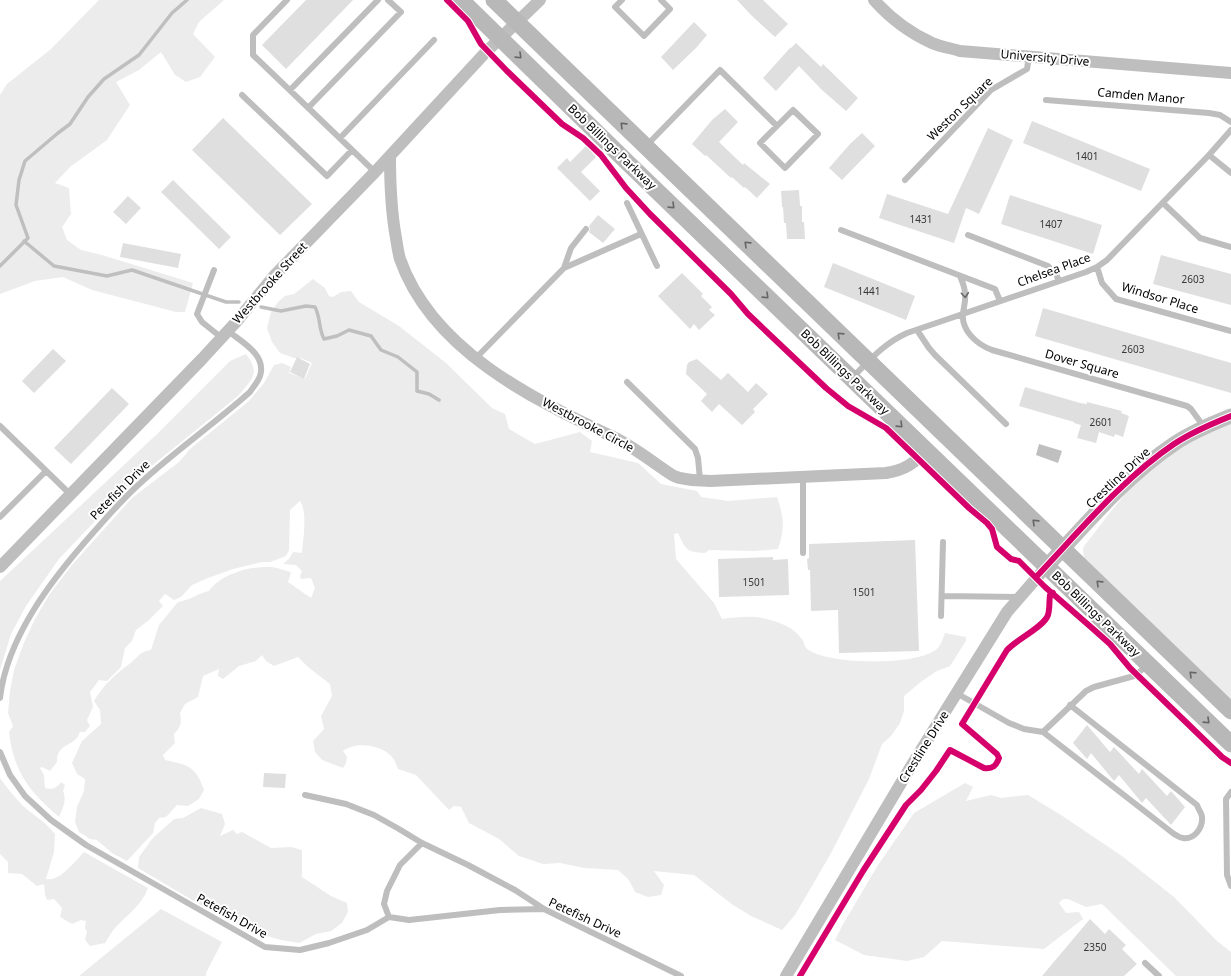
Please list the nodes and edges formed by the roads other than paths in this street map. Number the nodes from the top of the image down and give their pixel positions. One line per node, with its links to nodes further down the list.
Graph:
1 (287, 0): 15 (lane)
2 (378, 0): 15 (lane)
3 (388, 0): 18 (lane)
4 (461, 0): 11 (main road, Bob Billings Parkway)
5 (494, 0): 10 (main road, Bob Billings Parkway)
6 (540, 0): 10 (street, Westbrooke Street)
7 (622, 0): 8 (lane)
8 (661, 0)
9 (874, 0): 13 (street, University Drive)
10 (518, 23): 11 (street, Westbrooke Street); 23 (main road, Bob Billings Parkway, one-way to 10)
11 (501, 38): 26 (street, Westbrooke Street); 50 (main road, Bob Billings Parkway, one-way to 50)
12 (434, 40): 22 (lane)
13 (1029, 56): 14 (street, University Drive); 29 (lane, Weston Square)
14 (1231, 73)
15 (290, 90): 18 (lane)
16 (242, 95): 24 (lane)
17 (1046, 100): 19 (lane, Camden Manor)
18 (308, 108): 22 (lane)
19 (1231, 122)
20 (777, 126): 20 (lane); 23 (lane)
21 (1231, 130): 25 (lane, Chelsea Place)
22 (340, 138): 24 (lane)
23 (646, 146): 49 (main road, Bob Billings Parkway, one-way to 23)
24 (352, 150): 27 (lane)
25 (1209, 155): 28 (lane); 31 (lane, Chelsea Place)
26 (390, 156): 27 (street, Westbrooke Street); 48 (street, Westbrooke Circle)
27 (375, 172): 47 (street, Westbrooke Street)
28 (1231, 173)
29 (905, 180)
30 (627, 203): 34 (lane)
31 (1163, 203): 36 (lane); 38 (lane, Chelsea Place)
32 (586, 229): 39 (lane)
33 (841, 230): 41 (lane)
34 (642, 234): 37 (lane); 39 (lane)
35 (968, 235): 42 (lane)
36 (1231, 247)
37 (657, 266)
38 (1097, 267): 42 (lane, Chelsea Place); 46 (lane, Windsor Place)
39 (564, 268): 48 (lane)
40 (214, 270): 47 (lane, Petefish Drive)
41 (960, 276): 43 (lane); 44 (lane, one-way to 44)
42 (1059, 281): 43 (lane, Chelsea Place)
43 (1000, 301): 44 (lane, Chelsea Place)
44 (963, 314): 45 (lane, Chelsea Place); 55 (lane, Dover Square)
45 (917, 330): 49 (lane, Chelsea Place); 53 (lane)
46 (1231, 331)
47 (225, 334): 60 (street, Westbrooke Street); 72 (lane, Petefish Drive)
48 (476, 358): 59 (street, Westbrooke Circle)
49 (868, 362): 50 (lane, Chelsea Place); 63 (main road, Bob Billings Parkway, one-way to 49)
50 (852, 379): 56 (main road, Bob Billings Parkway, one-way to 56)
51 (627, 382): 59 (lane)
52 (1231, 416): 55 (street, Crestline Drive)
53 (1006, 424)
54 (0, 426): 57 (lane)
55 (1204, 427): 63 (street, Crestline Drive)
56 (927, 450): 58 (street, Westbrooke Circle); 65 (main road, Bob Billings Parkway)
57 (46, 470): 60 (lane); 61 (lane)
58 (803, 476): 59 (street, Westbrooke Circle); 64 (lane)
59 (700, 480)
60 (71, 495): 66 (street, Westbrooke Street)
61 (0, 517)
62 (943, 542): 67 (lane)
63 (1063, 549): 65 (street, Crestline Drive); 74 (main road, Bob Billings Parkway, one-way to 63)
64 (803, 553)
65 (1047, 566): 68 (street, Crestline Drive); 70 (main road, Bob Billings Parkway)
66 (0, 567)
67 (942, 596): 68 (lane); 69 (lane)
68 (1019, 597): 71 (street, Crestline Drive)
69 (941, 616)
70 (1149, 664): 73 (lane); 76 (main road, Bob Billings Parkway, one-way to 76)
71 (958, 694): 75 (lane); 86 (street, Crestline Drive)
72 (0, 698)
73 (1070, 705): 75 (lane); 75 (lane)
74 (1231, 711)
75 (1043, 732)
76 (1231, 744)
77 (0, 752): 83 (lane, Petefish Drive)
78 (1231, 792): 81 (lane)
79 (305, 795): 80 (lane)
80 (422, 843): 82 (lane); 83 (lane)
81 (1231, 886)
82 (544, 909): 83 (lane, Petefish Drive); 85 (lane, Petefish Drive)
83 (389, 917)
84 (1145, 963): 87 (lane)
85 (681, 976)
86 (786, 976)
87 (1159, 976)

